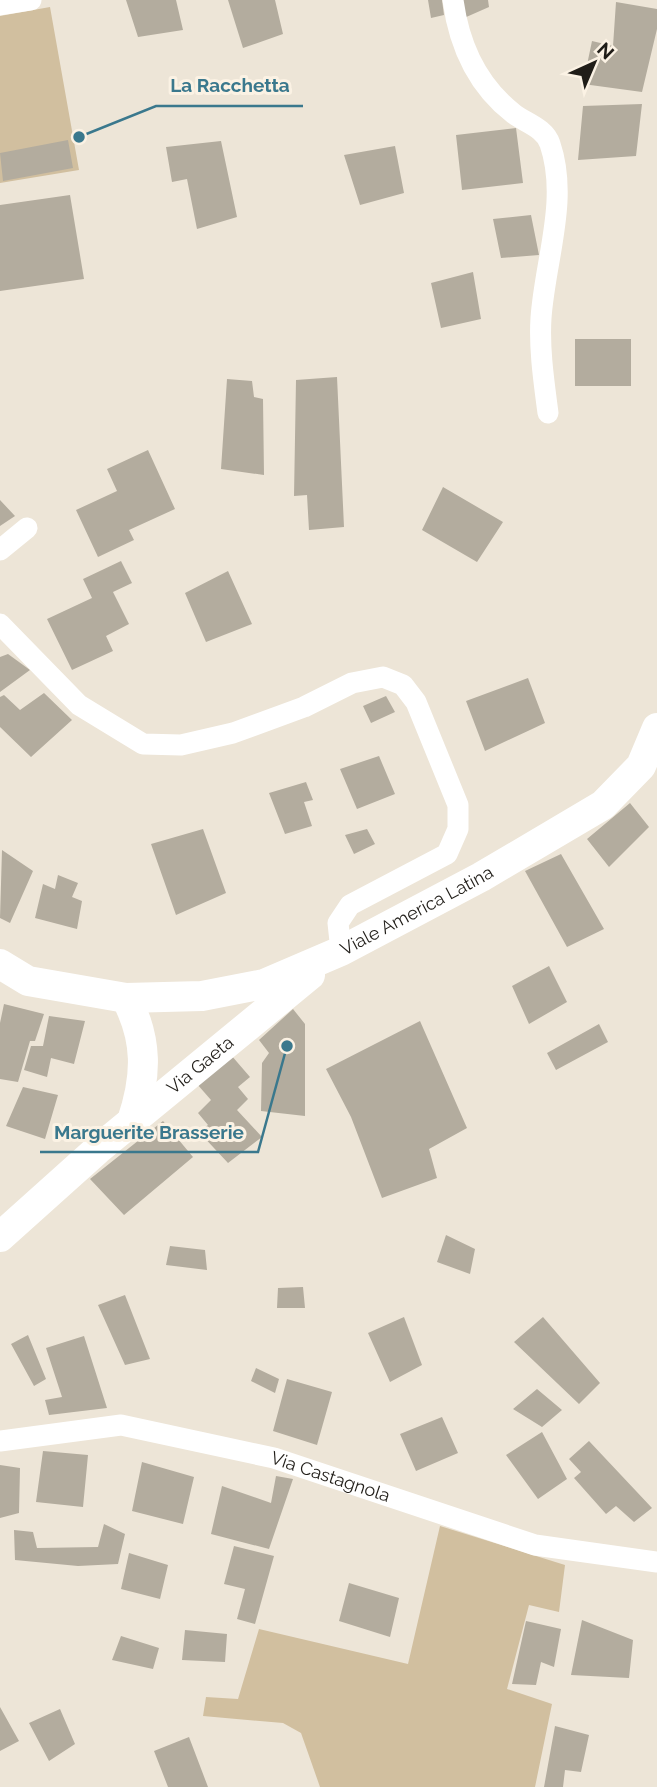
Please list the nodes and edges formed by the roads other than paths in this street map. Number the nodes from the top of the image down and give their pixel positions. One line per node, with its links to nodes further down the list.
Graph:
1 (31, 0): 3 (street)
2 (453, 0): 4 (street)
3 (0, 5)
4 (548, 413)
5 (27, 528): 6 (street)
6 (0, 550)
7 (0, 624): 9 (street)
8 (656, 735): 9 (main road, Viale America Latina)
9 (341, 951): 11 (main road, Viale America Latina); 13 (main road, Via Gaeta)
10 (0, 964): 12 (main road, Viale America Latina)
11 (202, 996): 12 (main road, Viale America Latina); 13 (main road)
12 (126, 998): 14 (main road)
13 (211, 1056): 14 (main road, Via Gaeta)
14 (132, 1121): 15 (main road, Via Gaeta)
15 (0, 1237)
16 (0, 1441): 17 (street, Via Castagnola)
17 (657, 1562)

